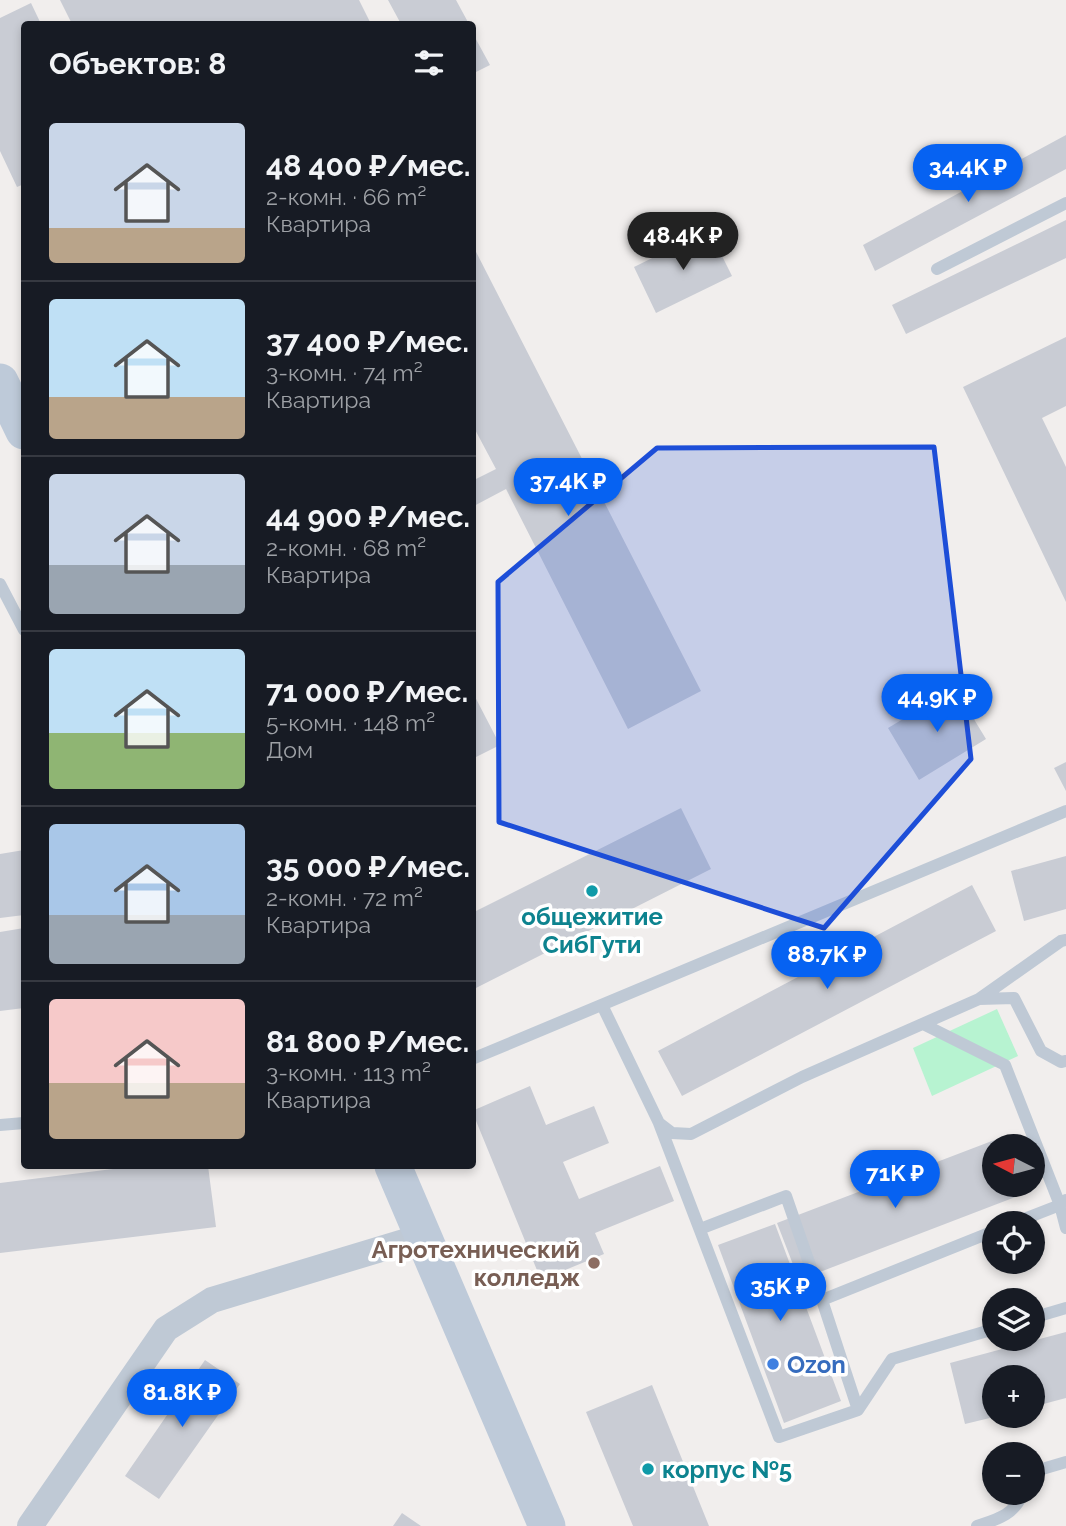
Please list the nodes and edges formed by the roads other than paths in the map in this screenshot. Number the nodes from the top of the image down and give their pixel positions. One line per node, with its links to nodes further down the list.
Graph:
1 (1066, 203): 2 (lane)
2 (937, 270)
3 (0, 382): 4 (main road)
4 (21, 424)
5 (0, 584): 6 (lane)
6 (21, 624)
7 (1066, 811): 10 (lane)
8 (1066, 940): 9 (lane)
9 (979, 999): 11 (lane); 13 (lane)
10 (602, 1005): 12 (lane); 15 (lane)
11 (923, 1024): 15 (lane); 18 (lane)
12 (476, 1057)
13 (1066, 1061)
14 (21, 1123): 16 (lane)
15 (659, 1123): 21 (lane)
16 (0, 1125)
17 (394, 1169): 22 (main road)
18 (1063, 1202): 19 (lane); 20 (lane)
19 (1042, 1211)
20 (1066, 1228)
21 (700, 1229): 24 (lane); 28 (lane)
22 (424, 1236): 32 (street); 33 (main road)
23 (982, 1236): 24 (lane)
24 (822, 1300): 28 (lane)
25 (1066, 1308): 26 (lane)
26 (1045, 1314)
27 (982, 1333): 28 (lane)
28 (858, 1410)
29 (1066, 1462): 30 (lane)
30 (1045, 1468)
31 (1016, 1505): 34 (lane)
32 (30, 1526)
33 (547, 1526)
34 (977, 1526)

